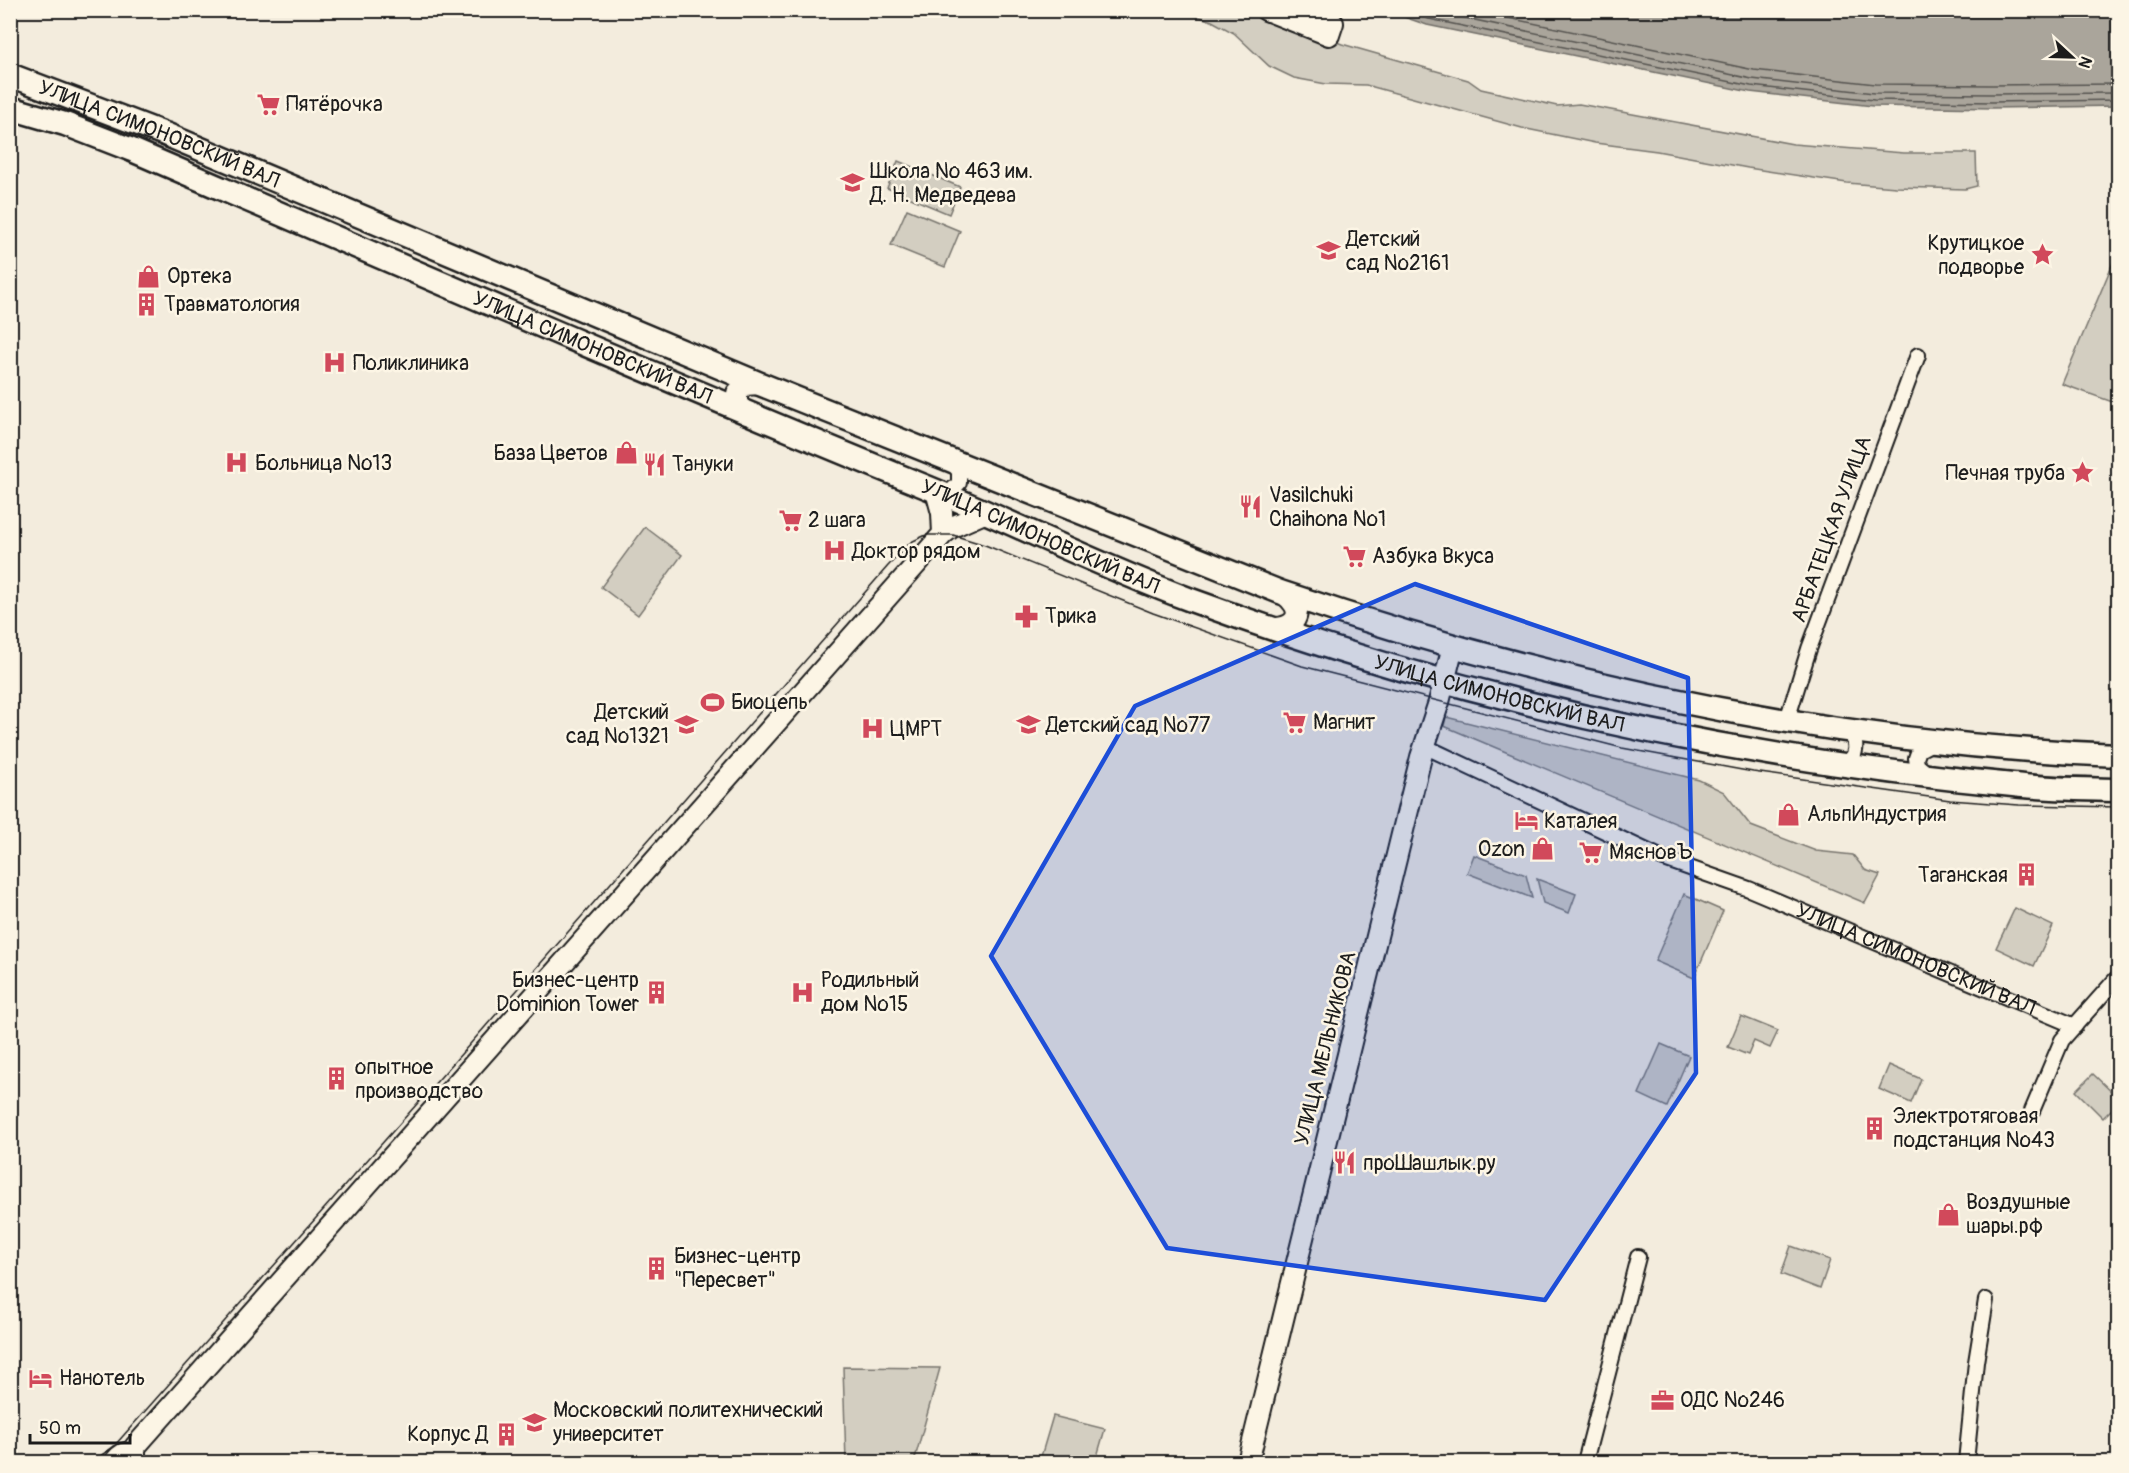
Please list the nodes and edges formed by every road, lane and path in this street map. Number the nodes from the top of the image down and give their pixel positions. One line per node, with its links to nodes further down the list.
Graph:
1 (1266, 10): 2 (street)
2 (1299, 10)
3 (11, 76): 6 (main road, УЛИЦА СИМОНОВСКИЙ ВАЛ)
4 (10, 108): 7 (main road, УЛИЦА СИМОНОВСКИЙ ВАЛ)
5 (1918, 355): 16 (street, АРБАТЕЦКАЯ УЛИЦА)
6 (759, 384): 7 (street); 8 (main road, УЛИЦА СИМОНОВСКИЙ ВАЛ)
7 (747, 414): 9 (main road, УЛИЦА СИМОНОВСКИЙ ВАЛ)
8 (950, 461): 9 (street); 12 (main road, УЛИЦА СИМОНОВСКИЙ ВАЛ)
9 (936, 491): 10 (main road, УЛИЦА СИМОНОВСКИЙ ВАЛ); 11 (street)
10 (984, 513): 11 (street); 13 (main road, УЛИЦА СИМОНОВСКИЙ ВАЛ)
11 (943, 534): 29 (street)
12 (1284, 594): 13 (street); 14 (main road, УЛИЦА СИМОНОВСКИЙ ВАЛ)
13 (1273, 627): 15 (main road, УЛИЦА СИМОНОВСКИЙ ВАЛ)
14 (1453, 646): 15 (street, УЛИЦА МЕЛЬНИКОВА); 16 (main road, УЛИЦА СИМОНОВСКИЙ ВАЛ)
15 (1445, 681): 19 (street, УЛИЦА МЕЛЬНИКОВА); 21 (main road, УЛИЦА СИМОНОВСКИЙ ВАЛ)
16 (1787, 720): 17 (main road, УЛИЦА СИМОНОВСКИЙ ВАЛ)
17 (1840, 728): 18 (main road, УЛИЦА СИМОНОВСКИЙ ВАЛ); 21 (street)
18 (1940, 742): 20 (main road, УЛИЦА СИМОНОВСКИЙ ВАЛ); 22 (street)
19 (1424, 746): 25 (street, УЛИЦА СИМОНОВСКИЙ ВАЛ); 31 (street, УЛИЦА МЕЛЬНИКОВА)
20 (2118, 755)
21 (1835, 763): 22 (main road, УЛИЦА СИМОНОВСКИЙ ВАЛ)
22 (1937, 777): 23 (main road, УЛИЦА СИМОНОВСКИЙ ВАЛ)
23 (2118, 790)
24 (2118, 977): 25 (street)
25 (2075, 1026): 26 (street)
26 (2031, 1111)
27 (1638, 1257): 32 (street)
28 (1986, 1299): 33 (street)
29 (135, 1455): 30 (street)
30 (106, 1462)
31 (1248, 1462)
32 (1585, 1462)
33 (1966, 1462)

